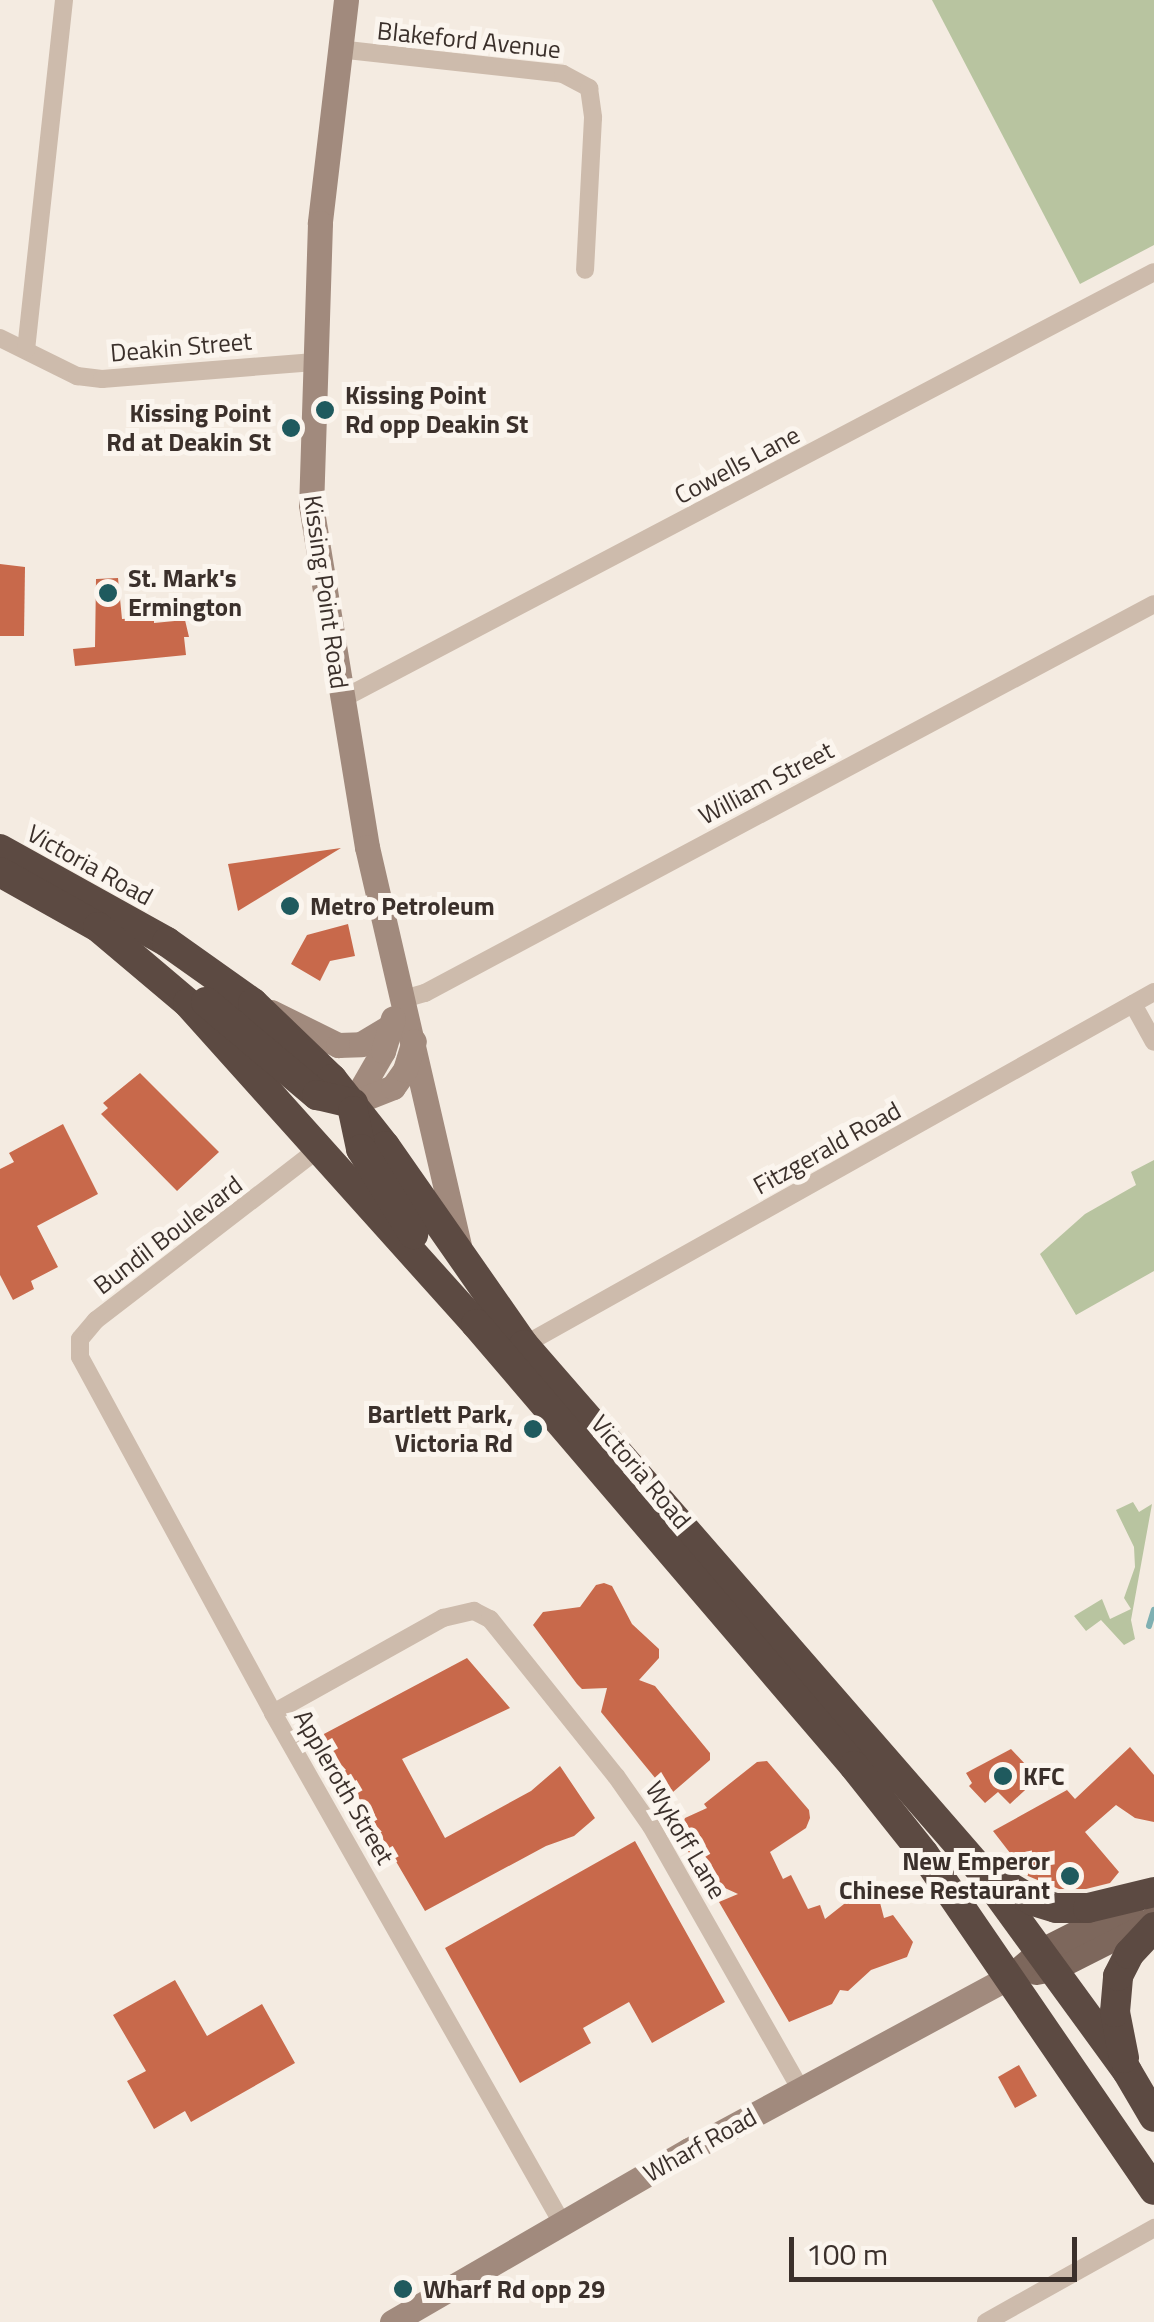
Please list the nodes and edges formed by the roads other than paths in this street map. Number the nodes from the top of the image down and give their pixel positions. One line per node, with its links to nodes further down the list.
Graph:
1 (64, 0): 7 (street)
2 (346, 0): 3 (street, Kissing Point Road)
3 (338, 49): 4 (street, Blakeford Avenue); 8 (street, Kissing Point Road)
4 (584, 270)
5 (1154, 272): 10 (street, Cowells Lane)
6 (0, 338): 7 (street, Deakin Street)
7 (26, 350): 8 (street, Deakin Street)
8 (314, 362): 10 (street, Kissing Point Road)
9 (1154, 604): 15 (street, William Street)
10 (342, 699): 15 (street, Kissing Point Road)
11 (0, 849): 16 (highway, Victoria Road)
12 (0, 872): 13 (highway, Victoria Road)
13 (98, 927): 21 (highway); 22 (highway, Victoria Road)
14 (1154, 992): 17 (street, Fitzgerald Road)
15 (400, 1000): 18 (street); 19 (street, Kissing Point Road)
16 (253, 1003): 18 (street); 21 (highway, Victoria Road)
17 (1133, 1004): 20 (street); 25 (street, Fitzgerald Road)
18 (391, 1026): 21 (street)
19 (414, 1039): 21 (street); 23 (street, Kissing Point Road)
20 (1154, 1042)
21 (352, 1103): 23 (highway, Victoria Road); 24 (highway)
22 (317, 1150): 24 (highway, Victoria Road); 26 (street, Bundil Boulevard)
23 (462, 1260): 25 (highway, Victoria Road)
24 (476, 1324): 33 (highway, Victoria Road)
25 (524, 1345): 28 (highway, Victoria Road)
26 (89, 1372): 27 (street, Appleroth Street)
27 (274, 1713): 35 (street, Wykoff Lane); 38 (street, Appleroth Street)
28 (979, 1868): 29 (highway); 32 (highway, Victoria Road)
29 (1154, 1893): 32 (main road)
30 (1154, 1918): 32 (main road)
31 (1154, 1927): 34 (highway)
32 (1046, 1960): 33 (main road); 34 (highway, Victoria Road)
33 (1011, 1976): 35 (street, Wharf Road); 37 (highway, Victoria Road)
34 (1127, 2071): 36 (highway, Victoria Road)
35 (801, 2090): 38 (street, Wharf Road)
36 (1154, 2117)
37 (1154, 2190)
38 (562, 2223): 40 (street, Wharf Road)
39 (1154, 2228): 41 (street)
40 (392, 2322)
41 (986, 2322)

